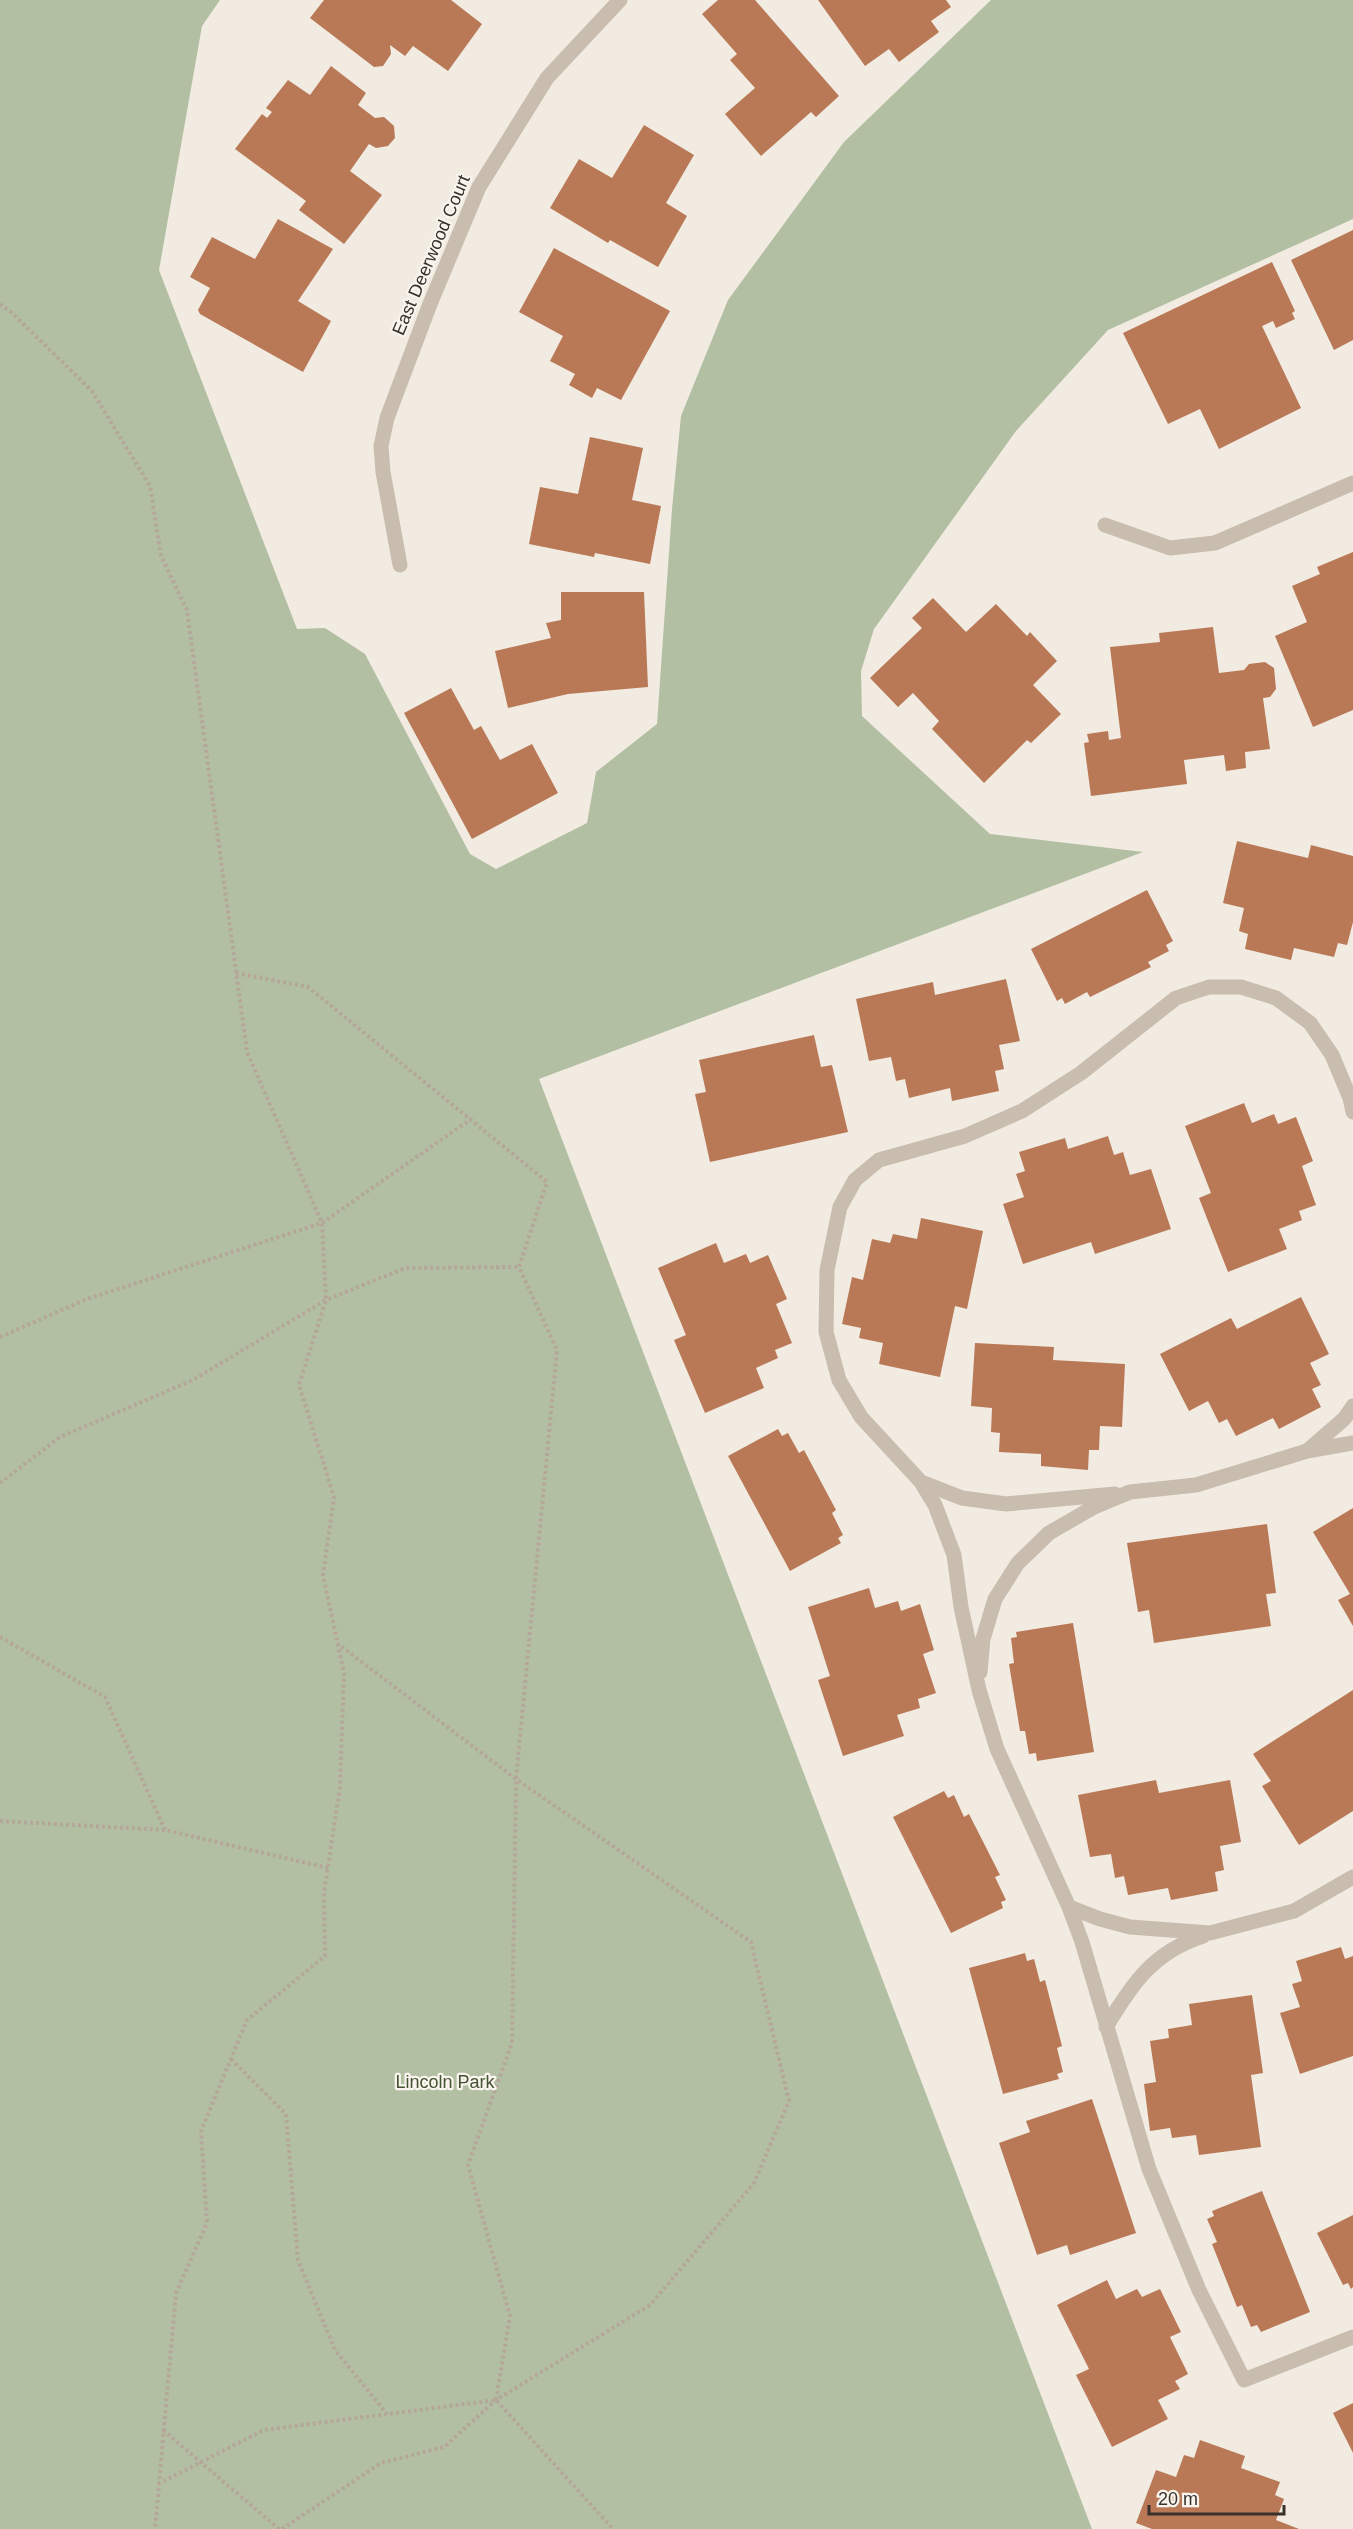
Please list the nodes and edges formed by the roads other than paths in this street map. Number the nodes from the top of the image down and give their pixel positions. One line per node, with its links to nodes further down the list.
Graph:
1 (620, 0): 4 (street, East Deerwood Court)
2 (1353, 483): 3 (street)
3 (1105, 525)
4 (400, 566)
5 (1353, 1112): 9 (street)
6 (1353, 1406): 8 (street)
7 (1353, 1443): 8 (street)
8 (1308, 1451): 10 (street)
9 (921, 1482): 10 (street); 11 (street)
10 (1130, 1492): 11 (street)
11 (979, 1690): 13 (street)
12 (1353, 1877): 14 (street)
13 (1069, 1907): 14 (street); 15 (street)
14 (1210, 1933): 15 (street)
15 (1106, 2027): 16 (street)
16 (1353, 2337)

